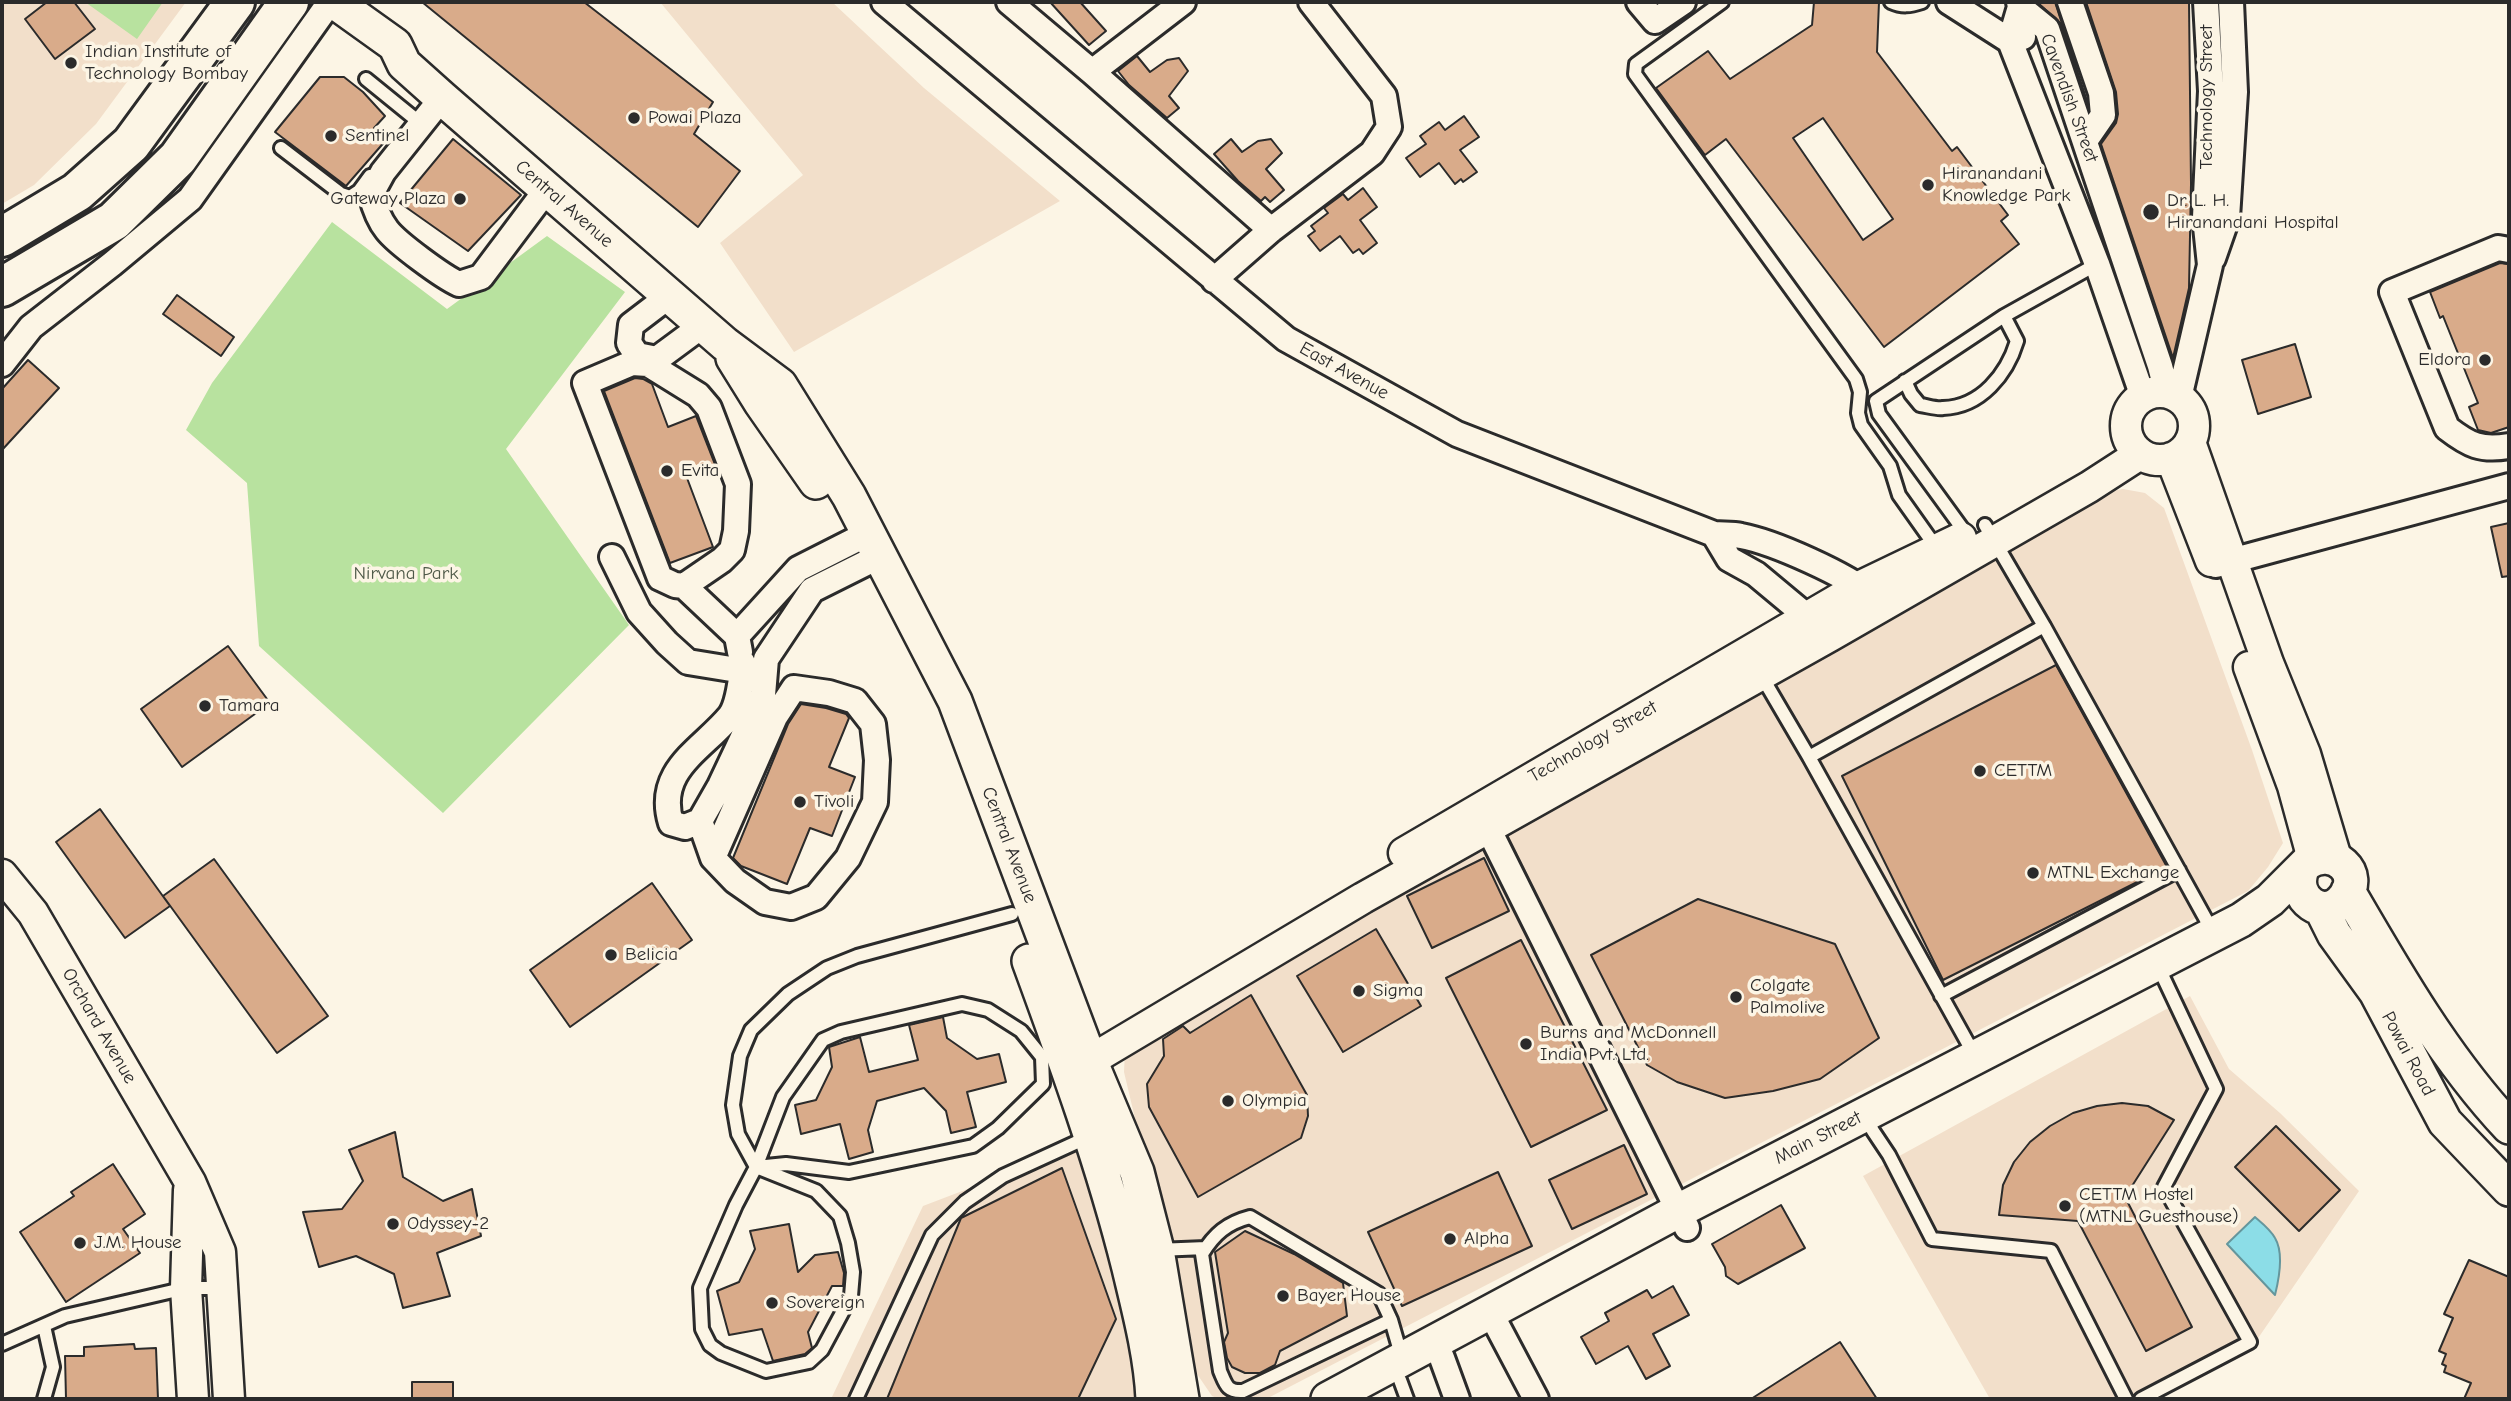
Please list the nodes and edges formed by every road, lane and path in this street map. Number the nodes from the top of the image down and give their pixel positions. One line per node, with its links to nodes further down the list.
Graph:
1 (234, 2): 32 (main road)
2 (884, 2): 35 (street, East Avenue)
3 (1009, 2): 19 (street)
4 (1183, 2): 19 (street)
5 (1311, 2): 30 (street)
6 (1639, 2): 7 (street)
7 (1683, 2)
8 (1722, 2): 52 (lane)
9 (1891, 2): 10 (lane)
10 (1922, 2)
11 (1949, 2): 18 (street)
12 (2070, 2): 25 (street)
13 (2206, 2): 21 (street, Technology Street)
14 (2231, 2): 22 (street)
15 (2019, 4): 17 (street, Cavendish Street); 18 (street, Cavendish Street)
16 (315, 5): 23 (main road, Central Avenue); 36 (main road); 42 (street)
17 (2047, 29): 18 (street); 25 (street, Cavendish Street)
18 (2010, 41): 31 (street, Cavendish Street)
19 (1092, 72): 30 (street)
20 (366, 79): 24 (lane)
21 (2211, 91): 22 (street); 27 (street, Technology Street)
22 (2235, 92): 27 (street)
23 (438, 95): 24 (lane); 28 (main road, Central Avenue); 28 (street)
24 (414, 118): 26 (lane)
25 (2085, 141): 29 (street, Cavendish Street)
26 (281, 148)
27 (2218, 184): 44 (street, Technology Street)
28 (547, 189): 37 (main road, Central Avenue)
29 (2113, 226): 31 (street); 38 (street, Cavendish Street)
30 (1271, 230): 35 (street)
31 (2085, 235): 34 (street, Cavendish Street)
32 (2, 237)
33 (2509, 250): 45 (street)
34 (2097, 264): 39 (street, Cavendish Street); 40 (lane)
35 (1214, 280): 49 (street, East Avenue)
36 (2, 287)
37 (669, 296): 41 (main road, Central Avenue); 41 (street)
38 (2137, 296): 39 (street); 44 (street, Cavendish Street)
39 (2112, 307): 44 (street, Cavendish Street)
40 (2004, 316): 43 (lane); 43 (lane)
41 (714, 335): 51 (main road, Central Avenue)
42 (2, 364)
43 (1905, 381): 50 (lane)
44 (2163, 396): 46 (street); 47 (street)
45 (2509, 446)
46 (2135, 447): 47 (street); 50 (street, Technology Street)
47 (2181, 450): 55 (street)
48 (2509, 486): 55 (street)
49 (1714, 534): 58 (street, East Avenue); 60 (street)
50 (1981, 538): 52 (street, Technology Street); 59 (street); 61 (lane)
51 (865, 549): 54 (street); 57 (street); 73 (main road, Central Avenue); 78 (main road, Central Avenue)
52 (1938, 551): 58 (street, Technology Street)
53 (612, 557): 63 (street)
54 (806, 564): 57 (street); 62 (street)
55 (2223, 564): 69 (street)
56 (684, 586): 56 (street); 62 (street)
57 (819, 586): 63 (street)
58 (1861, 586): 59 (street, East Avenue); 60 (street, Technology Street)
59 (1884, 605): 60 (street)
60 (1819, 626): 64 (street, Technology Street)
61 (2044, 626): 65 (lane); 70 (lane)
62 (737, 636): 63 (street)
63 (755, 661): 67 (street); 67 (street)
64 (1751, 666): 65 (lane); 66 (street, Technology Street)
65 (1810, 757): 76 (lane)
66 (1483, 818): 78 (street, Technology Street); 85 (street)
67 (700, 821): 68 (street)
68 (713, 858): 68 (street)
69 (2317, 862): 72 (main road); 72 (main road); 74 (main road, Main Street)
70 (2179, 870): 74 (lane); 76 (lane)
71 (2, 875): 83 (street, Orchard Avenue)
72 (2327, 901): 75 (main road, Main Street); 80 (main road, Powai Road); 84 (main road, Powai Road)
73 (1012, 914): 78 (main road, Central Avenue); 82 (lane)
74 (2214, 934): 75 (main road, Main Street)
75 (2161, 971): 77 (main road, Main Street); 79 (main road, Main Street); 108 (lane)
76 (1941, 996): 77 (lane)
77 (1975, 1057): 79 (main road, Main Street)
78 (1077, 1058): 81 (main road, Central Avenue)
79 (1869, 1123): 85 (main road, Main Street); 107 (lane)
80 (2509, 1127)
81 (1104, 1130): 87 (main road, Central Avenue); 100 (lane)
82 (756, 1167): 82 (lane); 82 (lane)
83 (190, 1182): 88 (street); 89 (street, Orchard Avenue)
84 (2509, 1189)
85 (1684, 1219): 92 (main road, Main Street)
86 (1206, 1248): 87 (lane); 91 (lane); 91 (lane)
87 (1141, 1253): 90 (main road, Central Avenue)
88 (186, 1288): 89 (lane); 93 (lane); 98 (street)
89 (223, 1288): 99 (street, Orchard Avenue)
90 (1153, 1307): 101 (main road, Central Avenue); 102 (main road, Central Avenue)
91 (1391, 1320): 96 (lane)
92 (1494, 1320): 95 (main road, Main Street); 96 (main road, Main Street); 106 (street)
93 (44, 1326): 94 (lane); 97 (lane)
94 (2, 1344)
95 (1442, 1358): 96 (main road, Main Street); 105 (street)
96 (1403, 1379): 103 (main road, Main Street); 104 (main road, Main Street)
97 (44, 1399)
98 (193, 1399)
99 (229, 1399)
100 (856, 1399)
101 (1153, 1399)
102 (1182, 1399)
103 (1328, 1399)
104 (1364, 1399)
105 (1457, 1399)
106 (1536, 1399)
107 (2126, 1399)
108 (2141, 1399)

